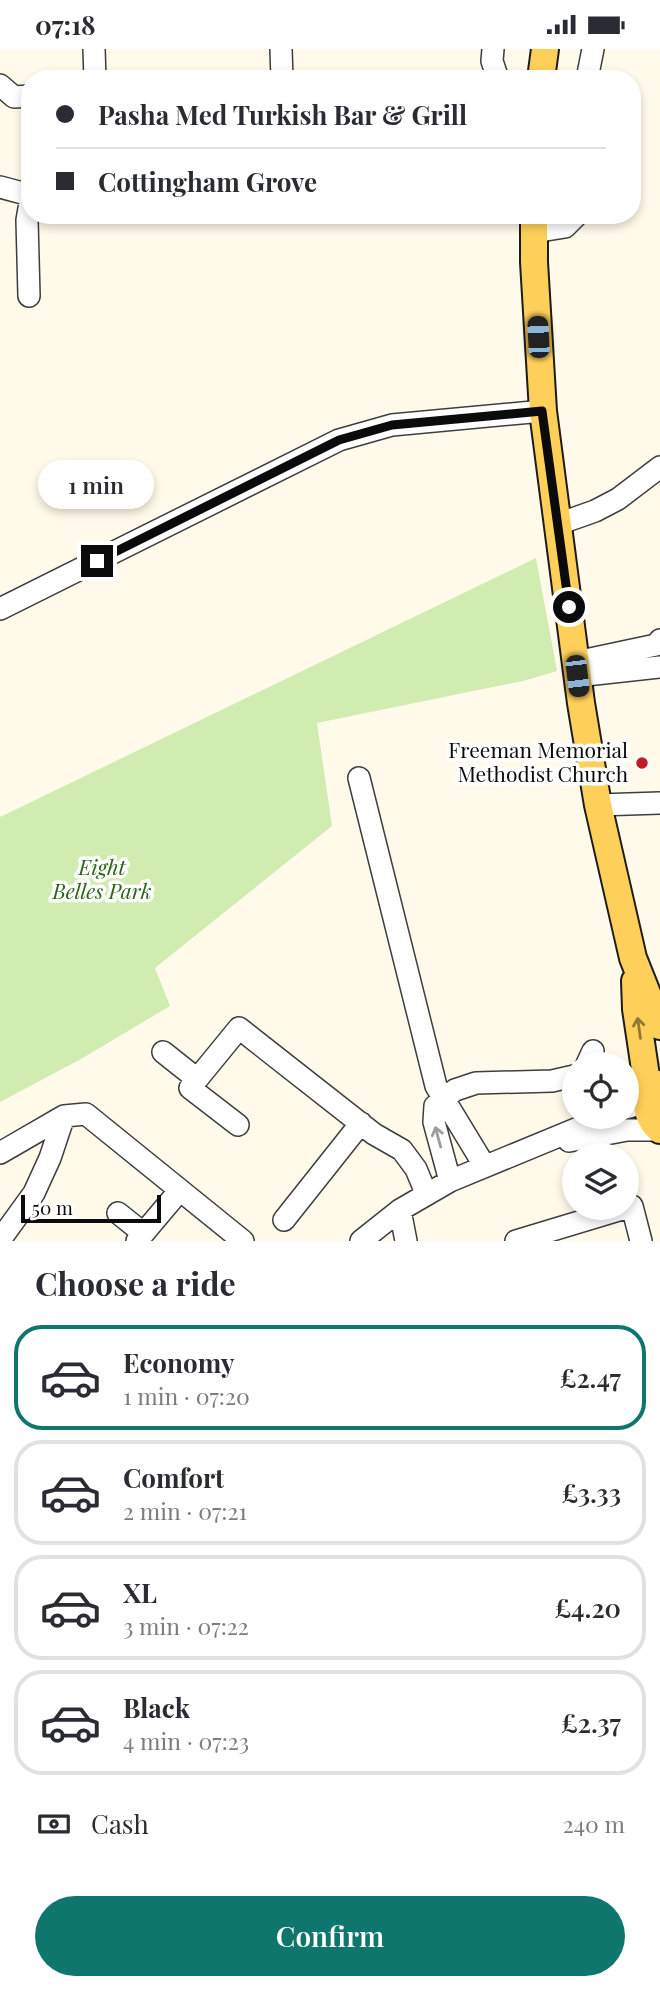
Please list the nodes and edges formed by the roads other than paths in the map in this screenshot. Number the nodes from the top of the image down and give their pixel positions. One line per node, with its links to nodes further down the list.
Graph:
1 (94, 49): 6 (street)
2 (281, 49): 7 (street)
3 (493, 49): 8 (street)
4 (545, 49): 9 (main road)
5 (593, 49): 10 (street)
6 (95, 70)
7 (282, 70)
8 (495, 70)
9 (542, 70)
10 (589, 70)
11 (0, 85): 12 (street)
12 (21, 97)
13 (0, 187): 14 (street)
14 (21, 192)
15 (27, 224): 19 (street)
16 (534, 224): 20 (main road)
17 (542, 224): 18 (street)
18 (568, 224)
19 (29, 296)
20 (542, 411): 22 (main road); 23 (street)
21 (660, 467): 22 (street)
22 (558, 524): 26 (main road)
23 (0, 609)
24 (660, 641): 26 (street)
25 (660, 667): 26 (street)
26 (577, 669): 29 (main road)
27 (359, 778): 35 (street)
28 (660, 803): 29 (street)
29 (598, 805): 30 (main road)
30 (633, 958): 31 (main road); 36 (main road, one-way to 30)
31 (660, 1026)
32 (163, 1052): 33 (street)
33 (197, 1079): 38 (street); 39 (street)
34 (562, 1079): 35 (street)
35 (444, 1097): 44 (street); 45 (street, one-way to 35)
36 (646, 1097): 41 (main road)
37 (64, 1116): 43 (street); 46 (street); 52 (street)
38 (361, 1123): 47 (street); 50 (street)
39 (239, 1125)
40 (576, 1129): 42 (street)
41 (660, 1130): 42 (street)
42 (529, 1148): 44 (street)
43 (0, 1153)
44 (484, 1165): 45 (street)
45 (450, 1181): 47 (street)
46 (180, 1190): 51 (street); 53 (street)
47 (426, 1193): 48 (street)
48 (400, 1210): 54 (street); 55 (street)
49 (118, 1213): 51 (street)
50 (284, 1220)
51 (140, 1237)
52 (0, 1240)
53 (243, 1241)
54 (361, 1241)
55 (407, 1241)
56 (516, 1241): 57 (street)
57 (641, 1241)

